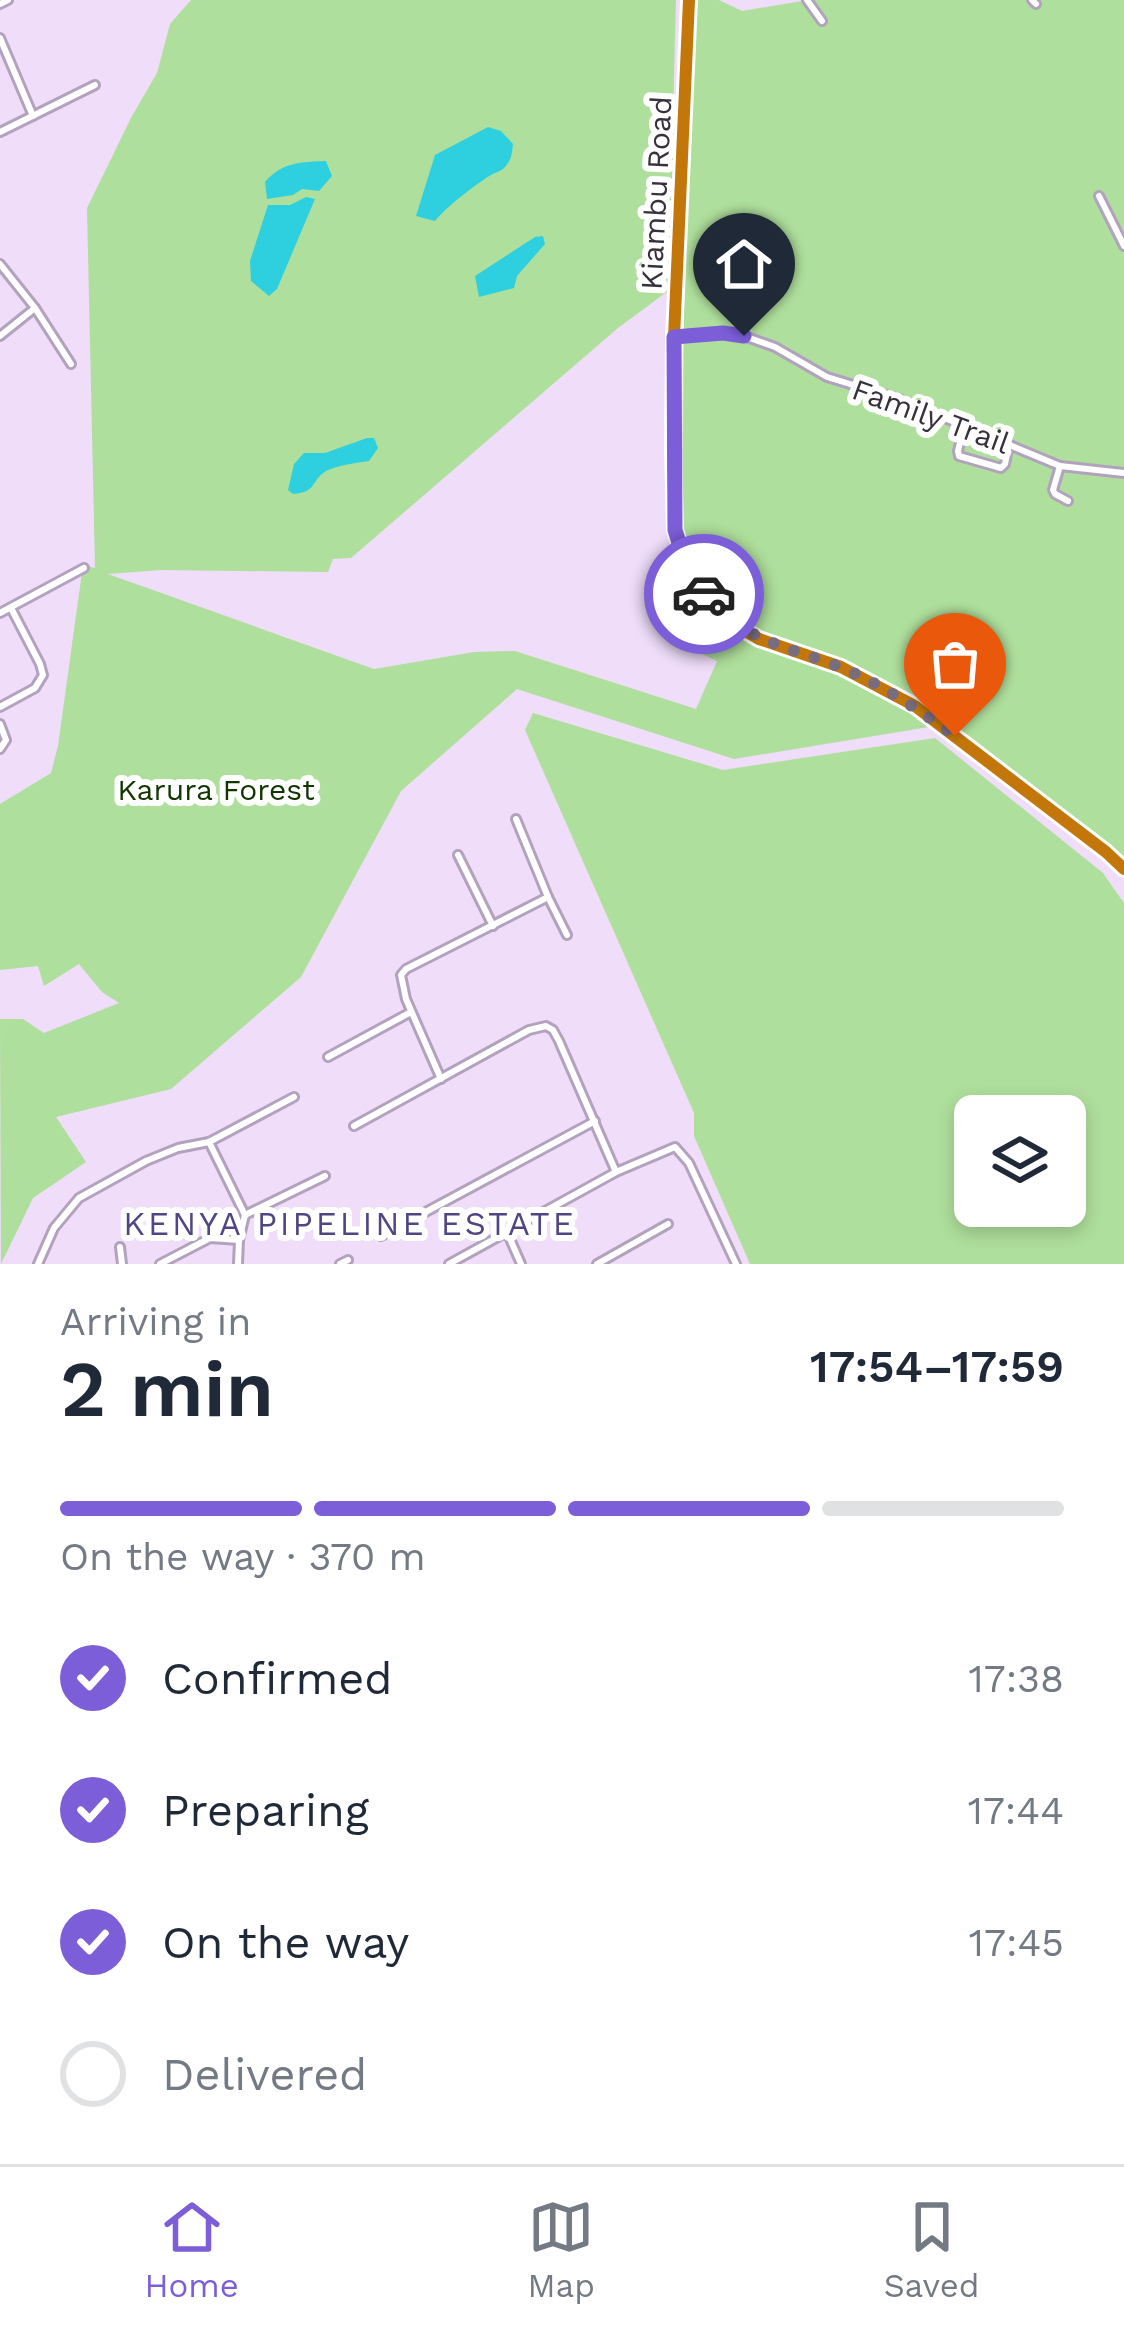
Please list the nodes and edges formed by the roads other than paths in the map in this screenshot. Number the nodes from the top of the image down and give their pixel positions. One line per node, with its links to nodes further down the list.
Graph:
1 (689, 0): 13 (highway, Kiambu Road)
2 (807, 0): 3 (street)
3 (822, 20)
4 (0, 38): 6 (street)
5 (95, 85): 6 (street)
6 (33, 116): 7 (street)
7 (0, 132)
8 (1099, 196): 9 (street)
9 (1124, 246)
10 (0, 264): 11 (street)
11 (35, 308): 12 (street); 14 (street)
12 (0, 336)
13 (674, 337): 15 (street, Family Trail); 28 (highway, Kiambu Road)
14 (71, 364)
15 (964, 426): 16 (street, Family Trail); 16 (street)
16 (1009, 444): 17 (street, Family Trail)
17 (1060, 466): 18 (street, Family Trail); 19 (street)
18 (1124, 473)
19 (1067, 501)
20 (84, 568): 21 (street)
21 (11, 608): 22 (street); 23 (street)
22 (0, 614)
23 (0, 707)
24 (0, 724): 25 (street)
25 (0, 749)
26 (516, 820): 29 (street)
27 (458, 855): 30 (street)
28 (1124, 868)
29 (548, 897): 30 (street); 31 (street)
30 (493, 926): 32 (street)
31 (567, 935)
32 (411, 1012): 33 (street); 34 (street)
33 (328, 1057)
34 (441, 1079): 36 (street); 37 (street)
35 (294, 1097): 38 (street)
36 (595, 1121): 39 (street); 44 (street)
37 (354, 1126)
38 (209, 1142): 41 (street); 47 (street)
39 (616, 1172): 43 (street); 54 (street)
40 (325, 1176): 41 (street)
41 (245, 1216): 45 (street)
42 (668, 1224): 53 (street)
43 (507, 1232): 51 (street); 52 (street)
44 (381, 1236)
45 (239, 1240): 49 (street); 50 (street)
46 (120, 1247): 48 (street)
47 (38, 1264)
48 (122, 1264)
49 (160, 1264)
50 (238, 1264)
51 (449, 1264)
52 (521, 1264)
53 (597, 1264)
54 (736, 1264)

